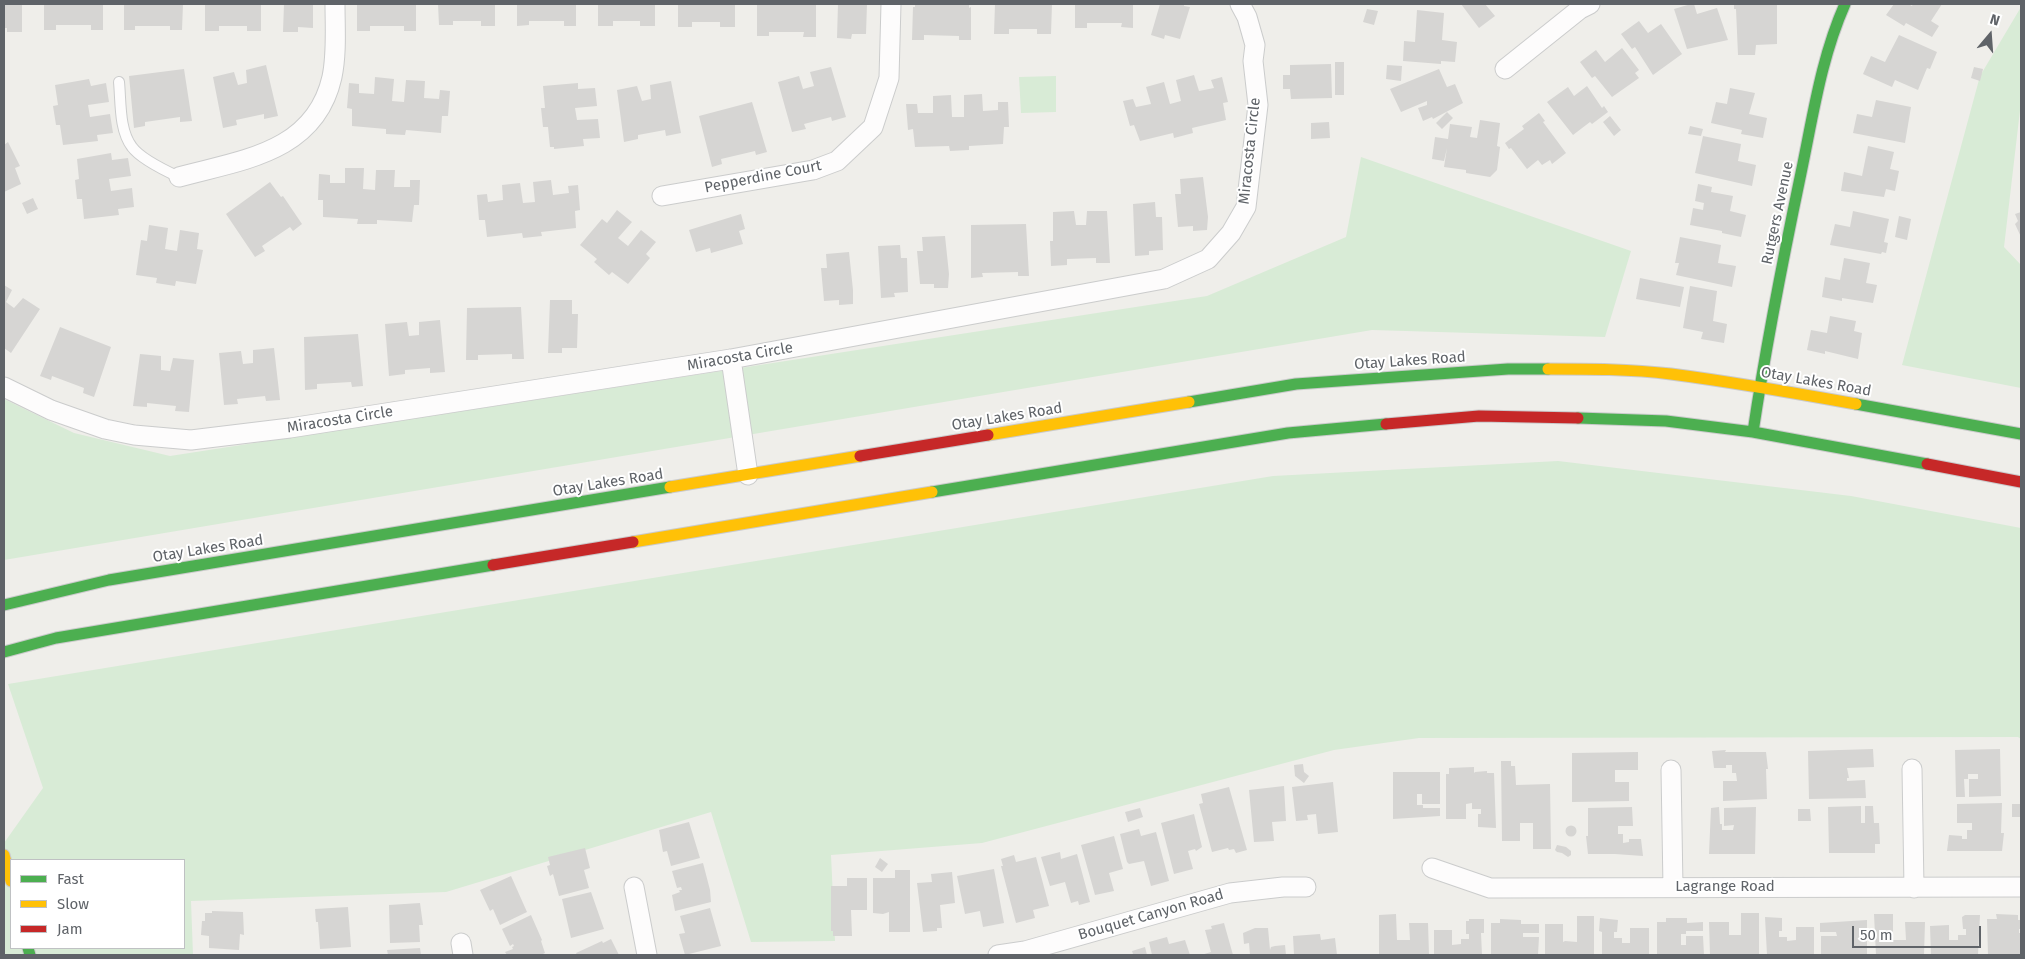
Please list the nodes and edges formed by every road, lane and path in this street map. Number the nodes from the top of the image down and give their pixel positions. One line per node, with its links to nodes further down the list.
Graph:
1 (335, 4): 8 (street)
2 (891, 4): 9 (street, Pepperdine Court)
3 (1240, 4): 10 (street, Miracosta Circle)
4 (1590, 4): 6 (street)
5 (1845, 4): 11 (main road, Rutgers Avenue)
6 (1505, 69)
7 (119, 82): 8 (lane)
8 (178, 177)
9 (662, 196)
10 (731, 360): 12 (street, Miracosta Circle); 15 (street)
11 (1759, 387): 13 (main road, Rutgers Avenue); 14 (main road, Otay Lakes Road); 15 (main road, Otay Lakes Road)
12 (4, 388)
13 (1753, 432): 16 (main road); 18 (main road)
14 (2021, 434)
15 (748, 475): 17 (main road, Otay Lakes Road)
16 (2021, 482)
17 (4, 605)
18 (4, 652)
19 (1912, 769): 28 (street)
20 (1671, 770): 26 (street)
21 (4, 855): 23 (main road)
22 (1432, 868): 26 (street, Lagrange Road)
23 (10, 877)
24 (634, 887): 29 (street)
25 (1306, 887): 30 (street, Bouquet Canyon Road)
26 (1673, 887): 28 (street, Lagrange Road)
27 (2021, 887): 28 (street, Lagrange Road)
28 (1914, 888)
29 (647, 955)
30 (998, 955)

